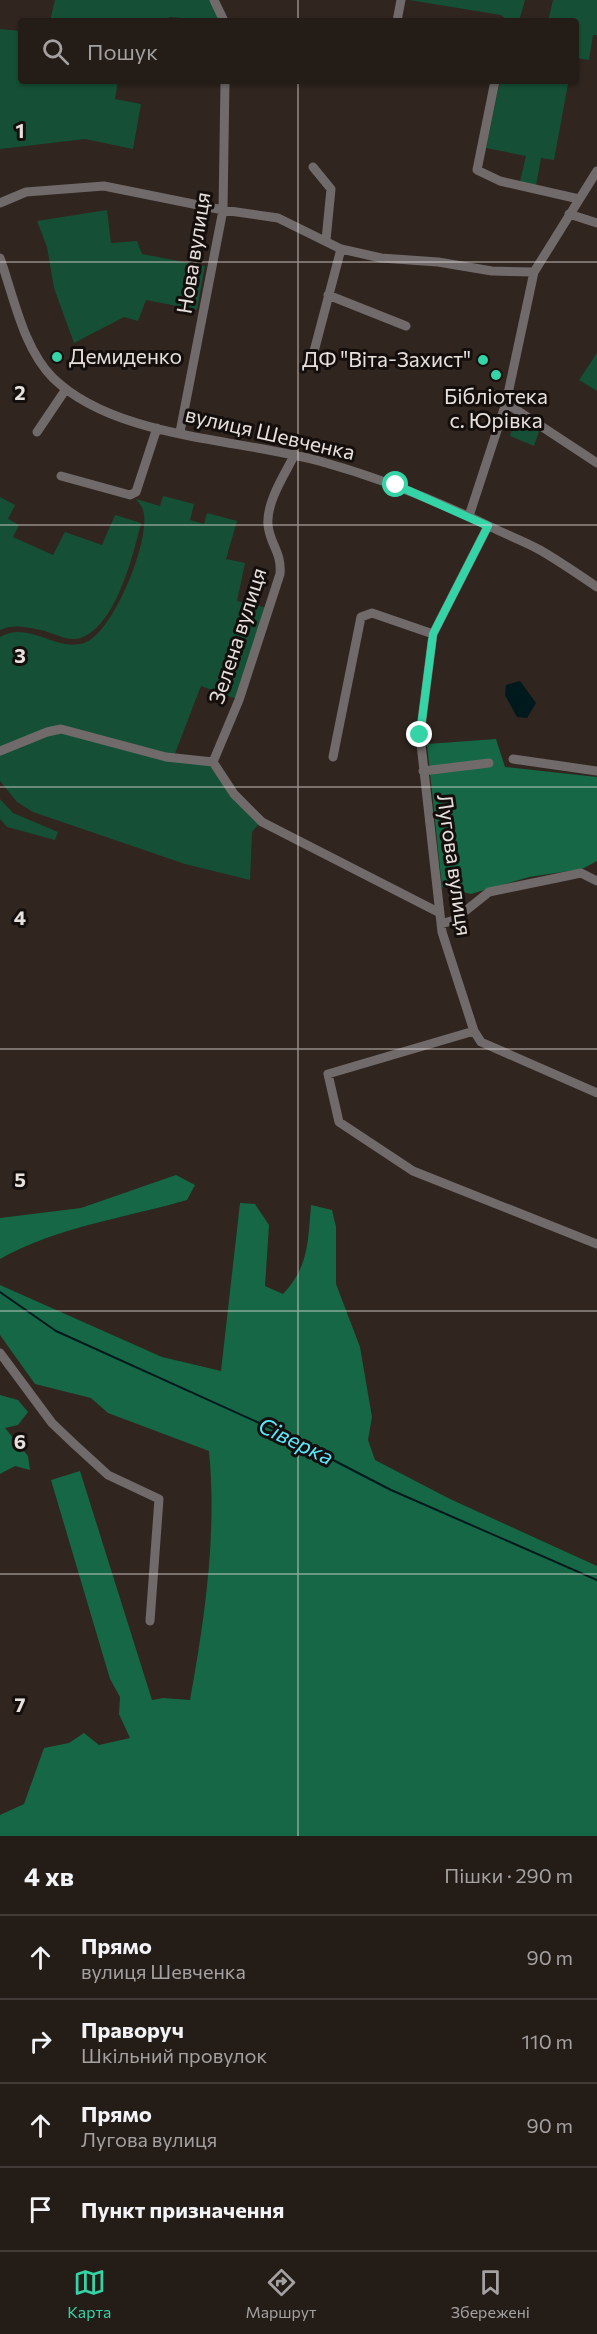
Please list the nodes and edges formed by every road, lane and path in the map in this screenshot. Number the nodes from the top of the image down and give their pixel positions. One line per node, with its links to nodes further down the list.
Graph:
1 (214, 0): 3 (street)
2 (401, 0): 4 (street)
3 (223, 18)
4 (398, 18)
5 (494, 84): 9 (street)
6 (225, 85): 11 (street, Нова вулиця)
7 (313, 167): 14 (street)
8 (597, 171): 9 (street)
9 (579, 199): 12 (street)
10 (0, 203): 11 (street)
11 (223, 210): 14 (street); 25 (street, Нова вулиця)
12 (570, 214): 13 (street); 17 (street)
13 (597, 223)
14 (326, 240): 15 (street)
15 (341, 249): 17 (street); 18 (street)
16 (0, 258): 21 (street, вулиця Шевченка)
17 (534, 272): 22 (street)
18 (328, 295): 19 (street); 20 (street)
19 (406, 326)
20 (312, 359)
21 (66, 389): 23 (street, вулиця Шевченка); 24 (street)
22 (506, 403): 27 (street); 29 (street)
23 (157, 428): 25 (street, вулиця Шевченка); 28 (street)
24 (37, 432)
25 (180, 432): 26 (street, вулиця Шевченка)
26 (295, 454): 29 (street, вулиця Шевченка); 36 (street, Зелена вулиця)
27 (597, 463)
28 (61, 476)
29 (469, 516): 30 (street, вулиця Шевченка)
30 (488, 526): 31 (street, вулиця Шевченка); 32 (street, Лугова вулиця)
31 (597, 587)
32 (433, 634): 34 (street); 38 (street, Лугова вулиця)
33 (0, 752): 36 (street)
34 (333, 757)
35 (513, 759): 39 (street)
36 (213, 762): 41 (street)
37 (489, 762): 38 (street)
38 (423, 771): 41 (street, Лугова вулиця)
39 (597, 771)
40 (597, 881): 42 (street)
41 (438, 912): 42 (street, Лугова вулиця)
42 (441, 924): 43 (street, Лугова вулиця)
43 (474, 1031): 44 (street); 45 (street)
44 (597, 1093)
45 (597, 1244)
46 (0, 1353): 47 (street)
47 (150, 1622)

